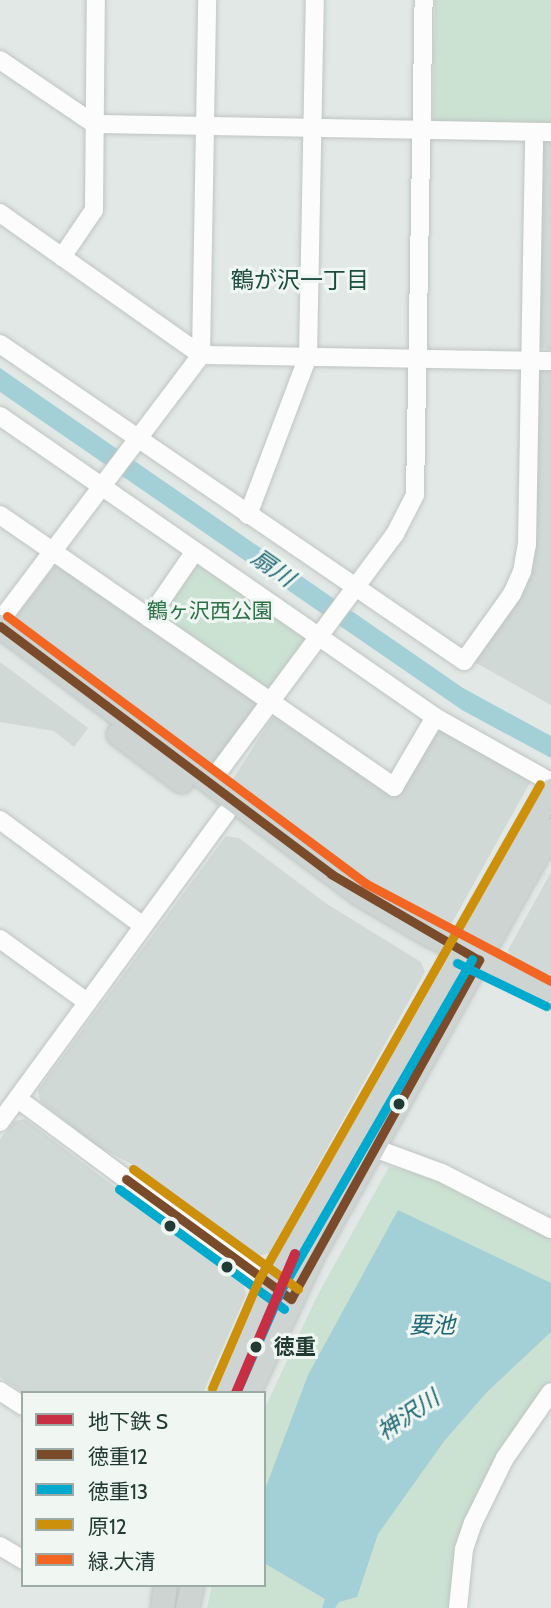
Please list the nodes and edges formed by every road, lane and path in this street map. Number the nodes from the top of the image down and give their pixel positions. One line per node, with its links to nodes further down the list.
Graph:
1 (96, 0): 6 (street)
2 (207, 0): 7 (street)
3 (315, 0): 8 (street)
4 (424, 0): 9 (street)
5 (0, 60): 6 (street)
6 (94, 124): 7 (street); 12 (street)
7 (206, 126): 8 (street); 14 (street)
8 (313, 128): 9 (street); 15 (street)
9 (421, 130): 10 (street); 16 (street)
10 (542, 132): 17 (street)
11 (0, 213): 12 (street)
12 (62, 257): 14 (street)
13 (0, 344): 20 (street)
14 (201, 355): 15 (street); 20 (street)
15 (308, 356): 16 (street); 22 (street)
16 (419, 358): 17 (street); 26 (street)
17 (531, 361): 18 (street); 26 (street)
18 (551, 361)
19 (0, 416): 21 (street)
20 (133, 445): 21 (street); 22 (street)
21 (106, 480): 24 (street); 25 (street)
22 (248, 515): 26 (street)
23 (0, 516): 25 (street)
24 (195, 551): 27 (street); 30 (street)
25 (52, 552): 27 (street); 28 (street)
26 (349, 596): 30 (street)
27 (149, 618): 32 (street)
28 (0, 621)
29 (0, 626): 35 (main road)
30 (317, 637): 32 (street); 33 (street)
31 (0, 644): 37 (main road)
32 (270, 703): 33 (street); 35 (street)
33 (435, 718): 34 (street)
34 (551, 782)
35 (210, 783): 42 (main road)
36 (551, 790): 42 (main road)
37 (226, 813): 40 (street); 42 (main road)
38 (0, 820): 40 (street)
39 (551, 830): 42 (main road)
40 (143, 926): 44 (street)
41 (3, 948): 44 (street)
42 (466, 962): 43 (main road); 45 (main road); 48 (main road); 50 (main road)
43 (551, 995)
44 (87, 1002): 46 (street)
45 (551, 1011)
46 (18, 1099): 47 (street); 50 (street)
47 (0, 1122)
48 (374, 1149): 49 (street); 51 (main road)
49 (551, 1228)
50 (270, 1286): 51 (street); 53 (main road)
51 (291, 1299): 54 (main road)
52 (0, 1391): 56 (street)
53 (224, 1391)
54 (249, 1391)
55 (551, 1392): 63 (street)
56 (21, 1405)
57 (0, 1546): 58 (street)
58 (21, 1559)
59 (165, 1587): 61 (main road)
60 (192, 1587): 62 (main road)
61 (162, 1608)
62 (187, 1608)
63 (458, 1608)

